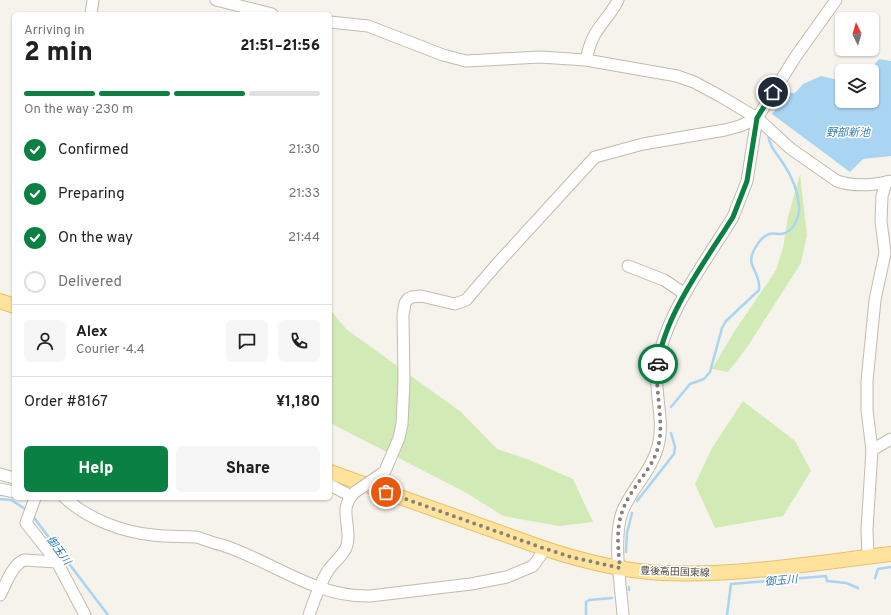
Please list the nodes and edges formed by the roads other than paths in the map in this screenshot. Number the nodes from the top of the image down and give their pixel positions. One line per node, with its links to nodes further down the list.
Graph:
1 (93, 0): 5 (street)
2 (216, 0): 6 (street)
3 (618, 0): 8 (street)
4 (836, 0): 9 (street)
5 (91, 12)
6 (264, 12)
7 (332, 22): 8 (street)
8 (586, 60): 9 (street)
9 (757, 118): 10 (street); 13 (street); 24 (street, bridge)
10 (888, 181): 11 (street)
11 (888, 254): 17 (street)
12 (628, 266): 13 (street)
13 (685, 294): 31 (street)
14 (0, 301): 15 (main road)
15 (12, 305)
16 (891, 439): 17 (street)
17 (872, 450): 29 (street)
18 (332, 473): 27 (main road, 豊後高田国東線)
19 (0, 474): 20 (street)
20 (12, 477)
21 (332, 486): 24 (street)
22 (0, 489): 23 (street)
23 (12, 492)
24 (353, 494): 32 (street)
25 (67, 500): 32 (street)
26 (33, 502): 30 (street)
27 (543, 548): 31 (main road, 豊後高田国東線); 32 (street)
28 (891, 554): 29 (main road, 豊後高田国東線)
29 (868, 557): 31 (main road, 豊後高田国東線)
30 (57, 562): 33 (street); 34 (street)
31 (620, 568): 36 (street)
32 (319, 588): 35 (street)
33 (0, 595)
34 (85, 615)
35 (309, 615)
36 (623, 615)

